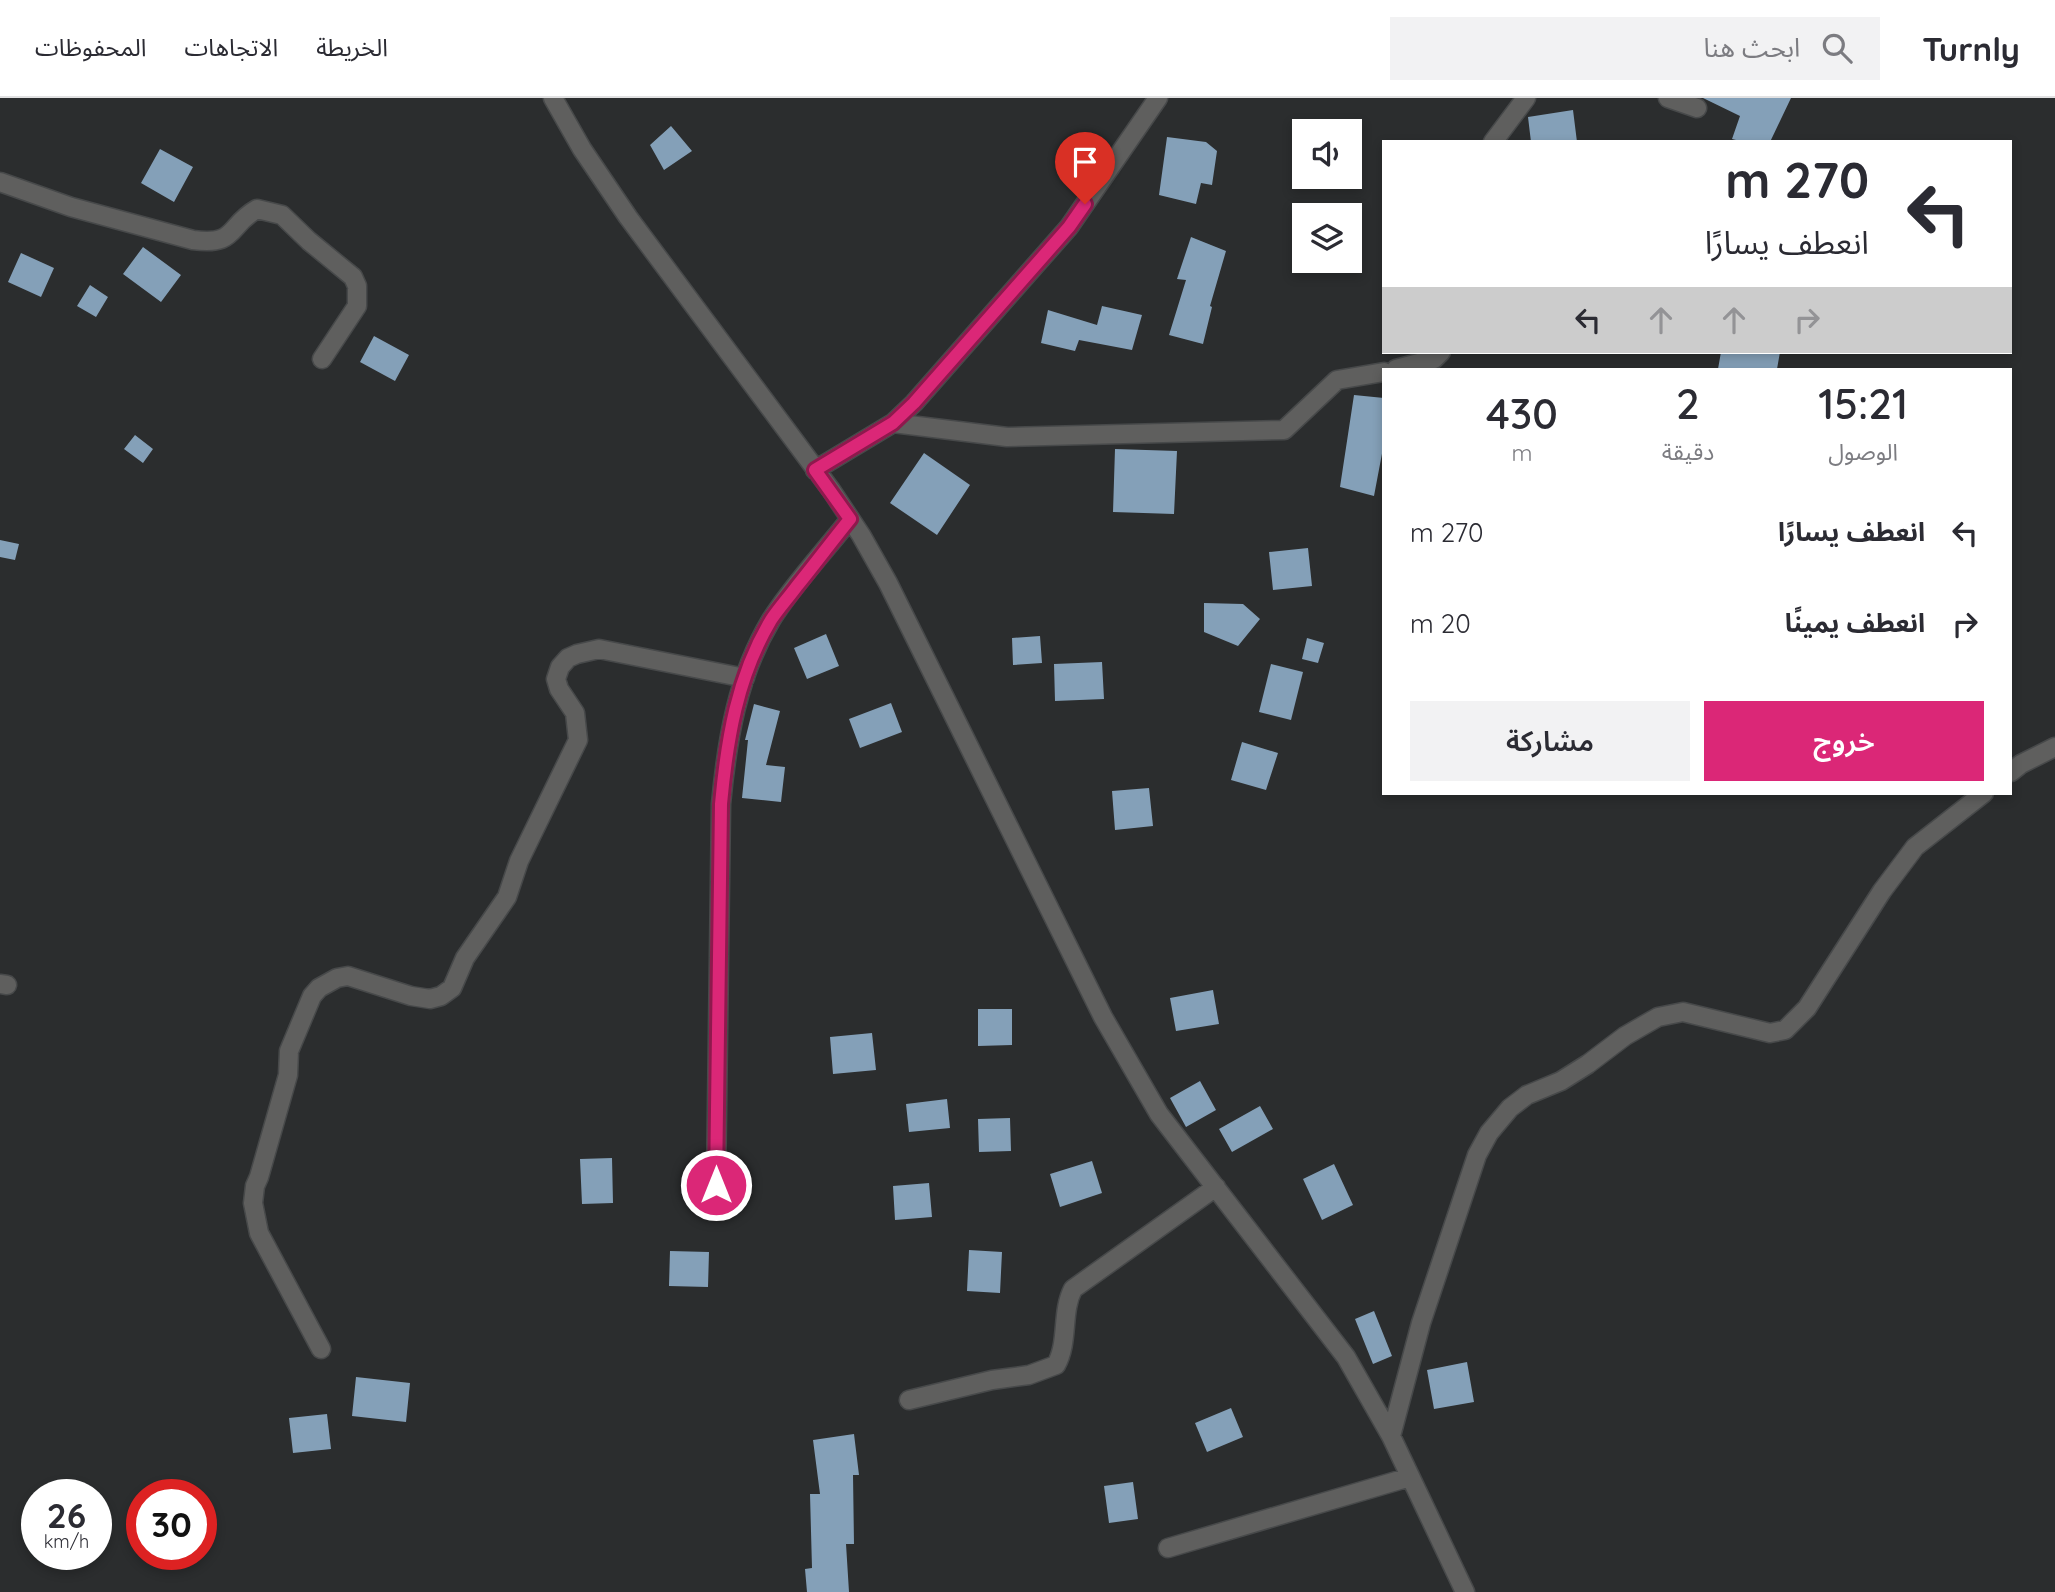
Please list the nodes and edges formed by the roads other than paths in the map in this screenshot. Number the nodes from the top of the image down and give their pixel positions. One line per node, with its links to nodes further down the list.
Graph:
1 (553, 98): 13 (street)
2 (1158, 98): 12 (street)
3 (1526, 98): 6 (street)
4 (1668, 98): 5 (street)
5 (1697, 108)
6 (1494, 140)
7 (0, 182): 9 (street)
8 (1439, 354): 10 (street)
9 (322, 359)
10 (1400, 368)
11 (1382, 372): 12 (street)
12 (893, 423): 13 (street)
13 (815, 470): 14 (street)
14 (850, 519): 15 (street); 20 (street)
15 (745, 678): 19 (street); 21 (street)
16 (2055, 747): 17 (street)
17 (2012, 771)
18 (1981, 795): 23 (street)
19 (716, 1185)
20 (1216, 1187): 22 (street); 23 (street)
21 (321, 1349)
22 (909, 1400)
23 (1391, 1436): 24 (street)
24 (1410, 1477): 25 (street); 26 (street)
25 (1168, 1548)
26 (1465, 1592)

